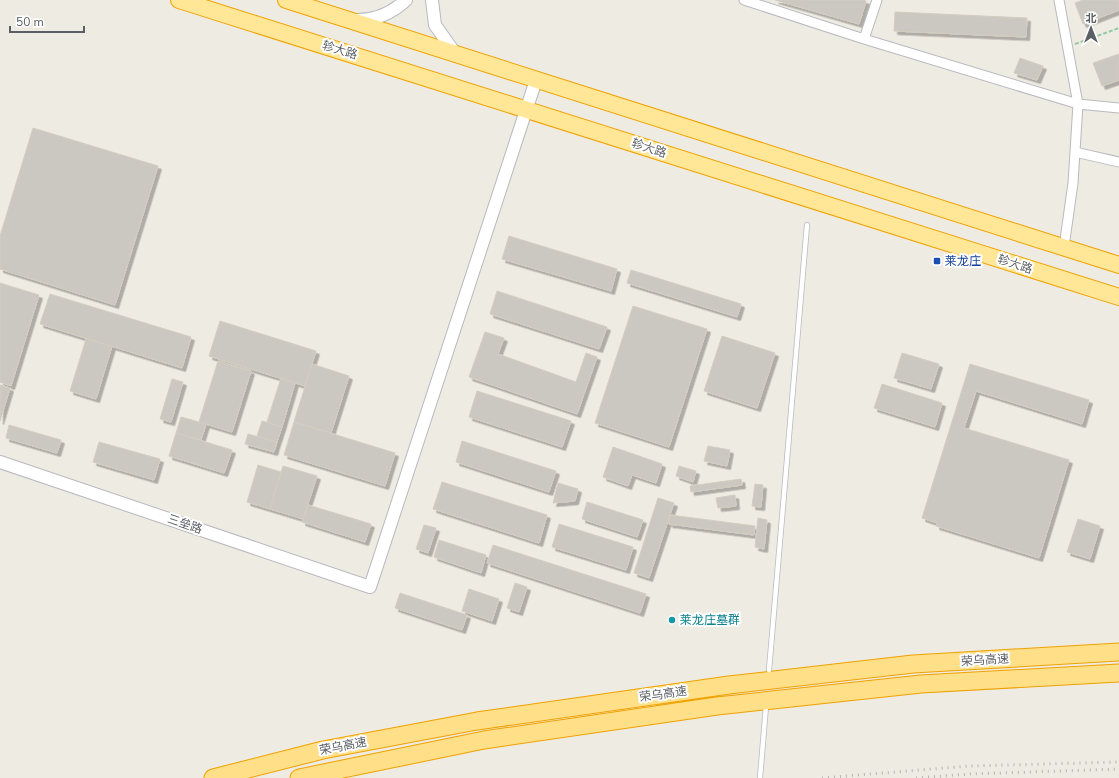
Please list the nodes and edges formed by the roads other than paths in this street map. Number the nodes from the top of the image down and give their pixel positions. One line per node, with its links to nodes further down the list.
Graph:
1 (179, 0): 14 (highway, 轸大路)
2 (286, 0): 8 (highway)
3 (406, 0): 8 (street)
4 (432, 0): 10 (street)
5 (744, 0): 9 (street)
6 (877, 0): 9 (street)
7 (1059, 0): 12 (street)
8 (352, 20): 10 (highway)
9 (864, 39): 12 (street)
10 (457, 56): 11 (highway)
11 (536, 80): 14 (street); 18 (highway)
12 (1078, 104): 13 (street); 15 (street)
13 (1119, 108)
14 (526, 109): 20 (highway, 轸大路); 21 (street, 三垒路)
15 (1075, 152): 16 (street); 18 (street)
16 (1119, 162)
17 (807, 225): 23 (lane)
18 (1064, 247): 19 (highway)
19 (1119, 265)
20 (1119, 297)
21 (0, 462)
22 (1119, 652): 26 (highway, 荣乌高速)
23 (769, 670)
24 (1119, 673): 27 (highway, 荣乌高速)
25 (766, 706): 28 (lane)
26 (213, 778)
27 (299, 778)
28 (760, 778)

